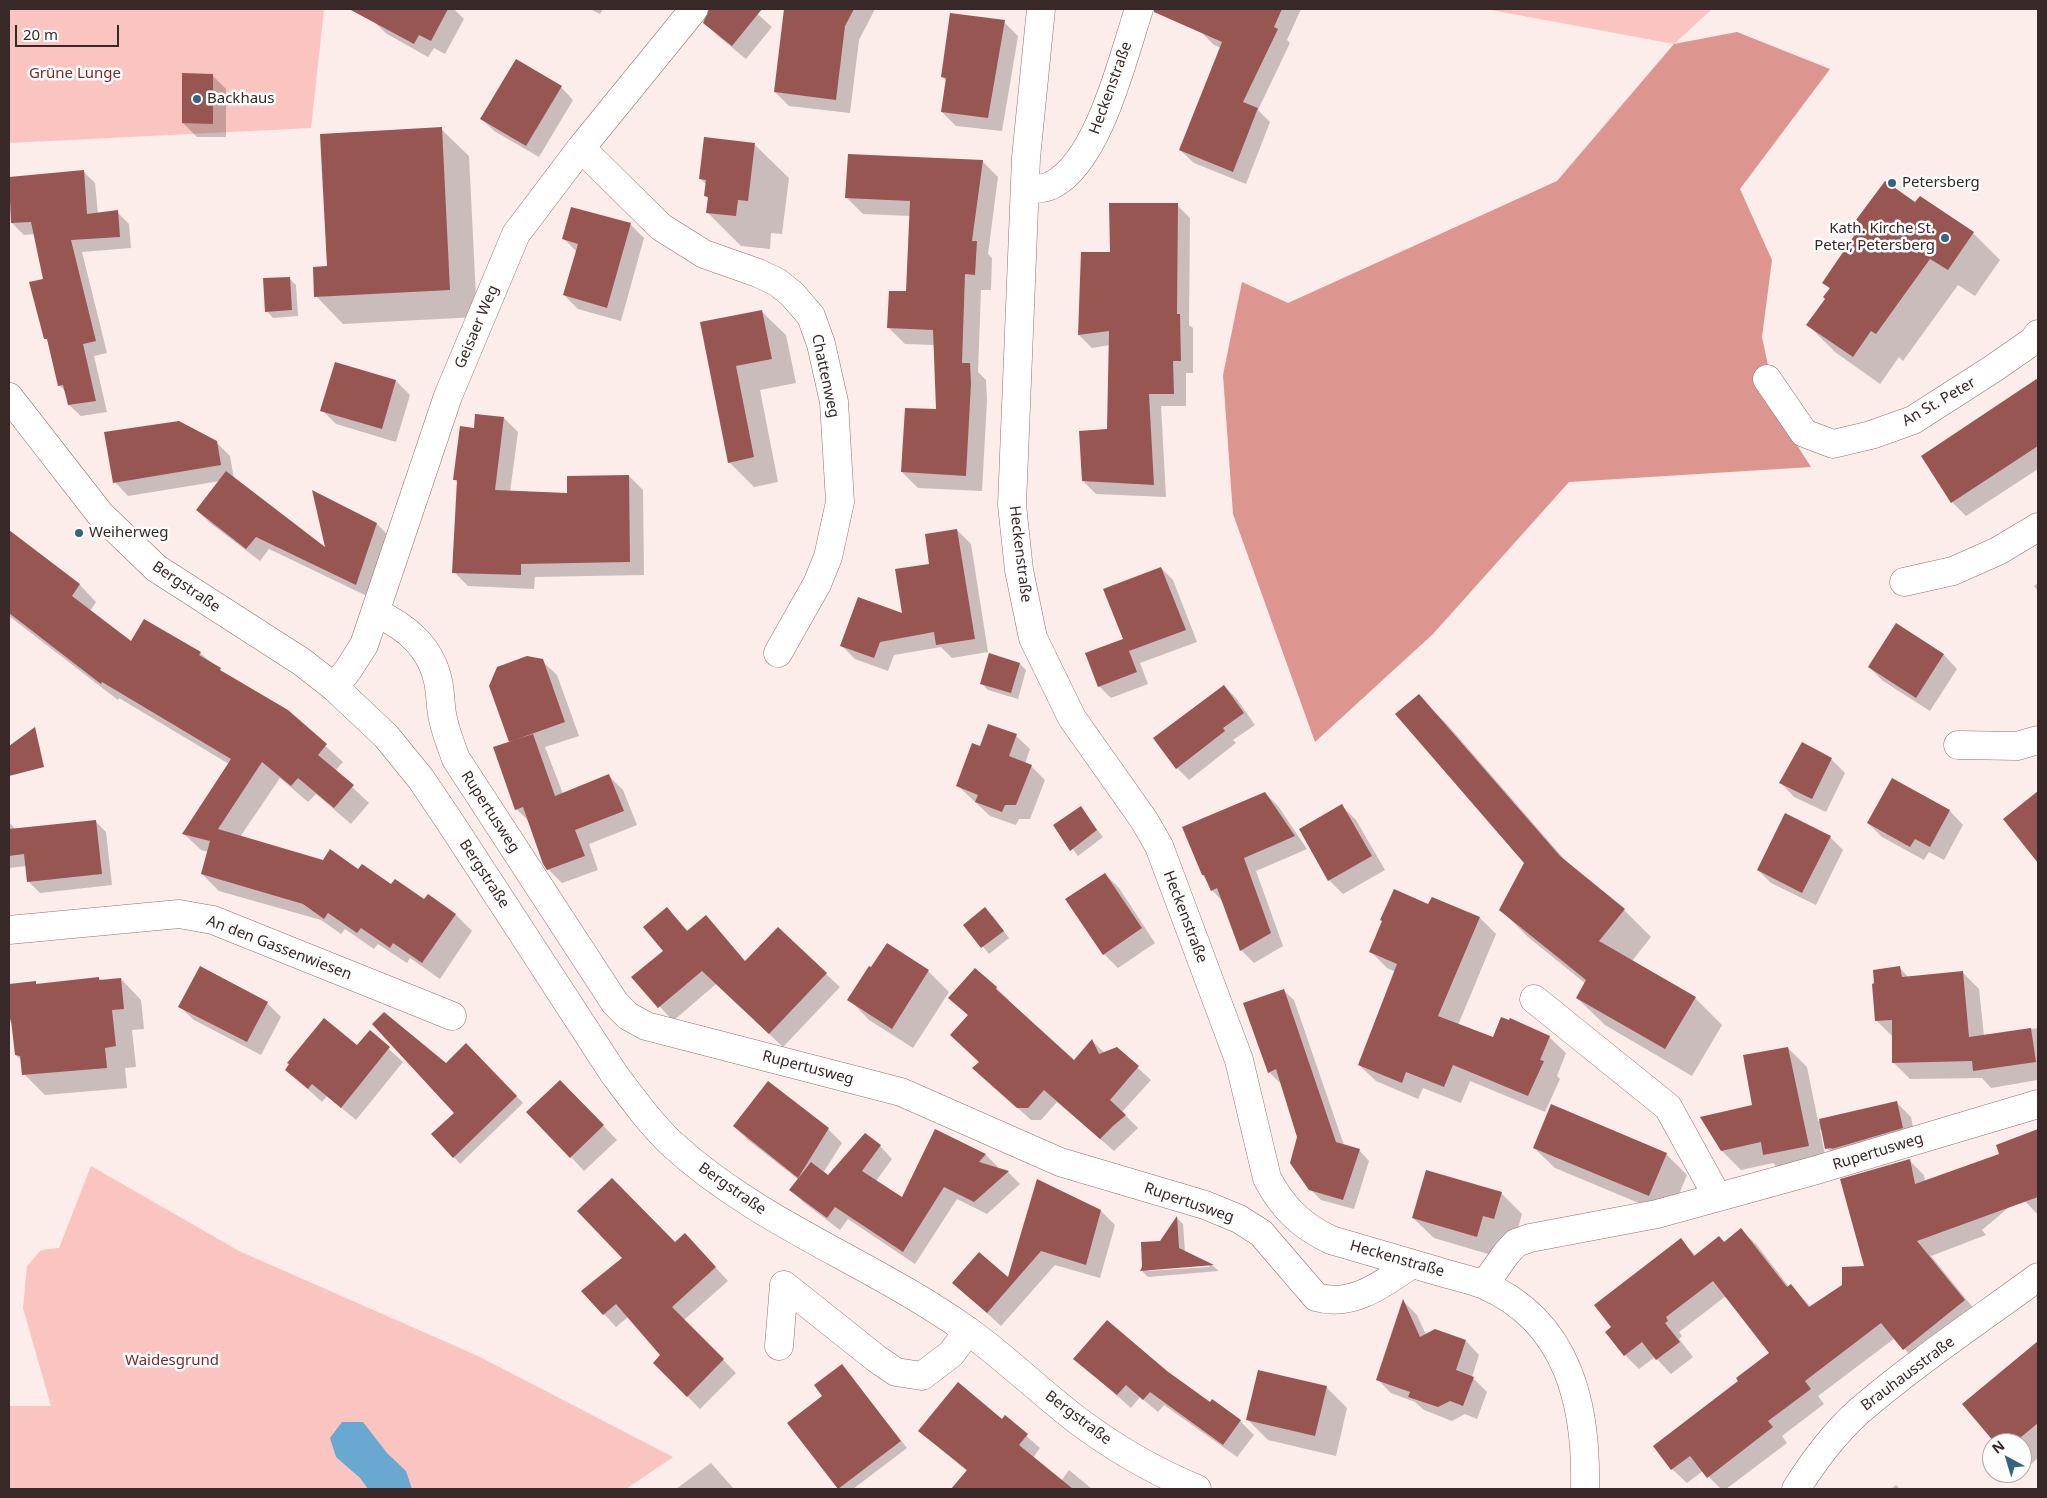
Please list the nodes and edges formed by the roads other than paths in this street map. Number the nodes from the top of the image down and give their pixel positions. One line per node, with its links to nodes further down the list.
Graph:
1 (694, 9): 4 (street, Geisaer Weg)
2 (1041, 9): 5 (street, Heckenstraße)
3 (1139, 9): 5 (street, Heckenstraße)
4 (581, 148): 11 (street, Geisaer Weg); 12 (street, Chattenweg)
5 (1026, 190): 21 (street, Heckenstraße)
6 (2038, 334): 7 (street, An St. Peter)
7 (1767, 379)
8 (9, 397): 13 (street, Bergstraße)
9 (2038, 527): 10 (street)
10 (1904, 582)
11 (376, 612): 13 (street, Geisaer Weg); 21 (street, Rupertusweg)
12 (778, 653)
13 (334, 687): 24 (street, Bergstraße)
14 (2038, 740): 15 (street)
15 (1958, 745)
16 (9, 930): 18 (street, An den Gassenwiesen)
17 (1534, 999): 20 (street)
18 (452, 1016)
19 (2038, 1104): 20 (street, Rupertusweg)
20 (1718, 1196): 23 (street, Rupertusweg)
21 (1412, 1264): 23 (street, Heckenstraße)
22 (2038, 1277): 29 (street, Brauhausstraße)
23 (1484, 1285): 28 (street, Heckenstraße)
24 (968, 1331): 25 (street); 26 (street, Bergstraße)
25 (779, 1346)
26 (1166, 1484): 27 (street, Bergstraße)
27 (1197, 1489)
28 (1585, 1489)
29 (1796, 1489)

